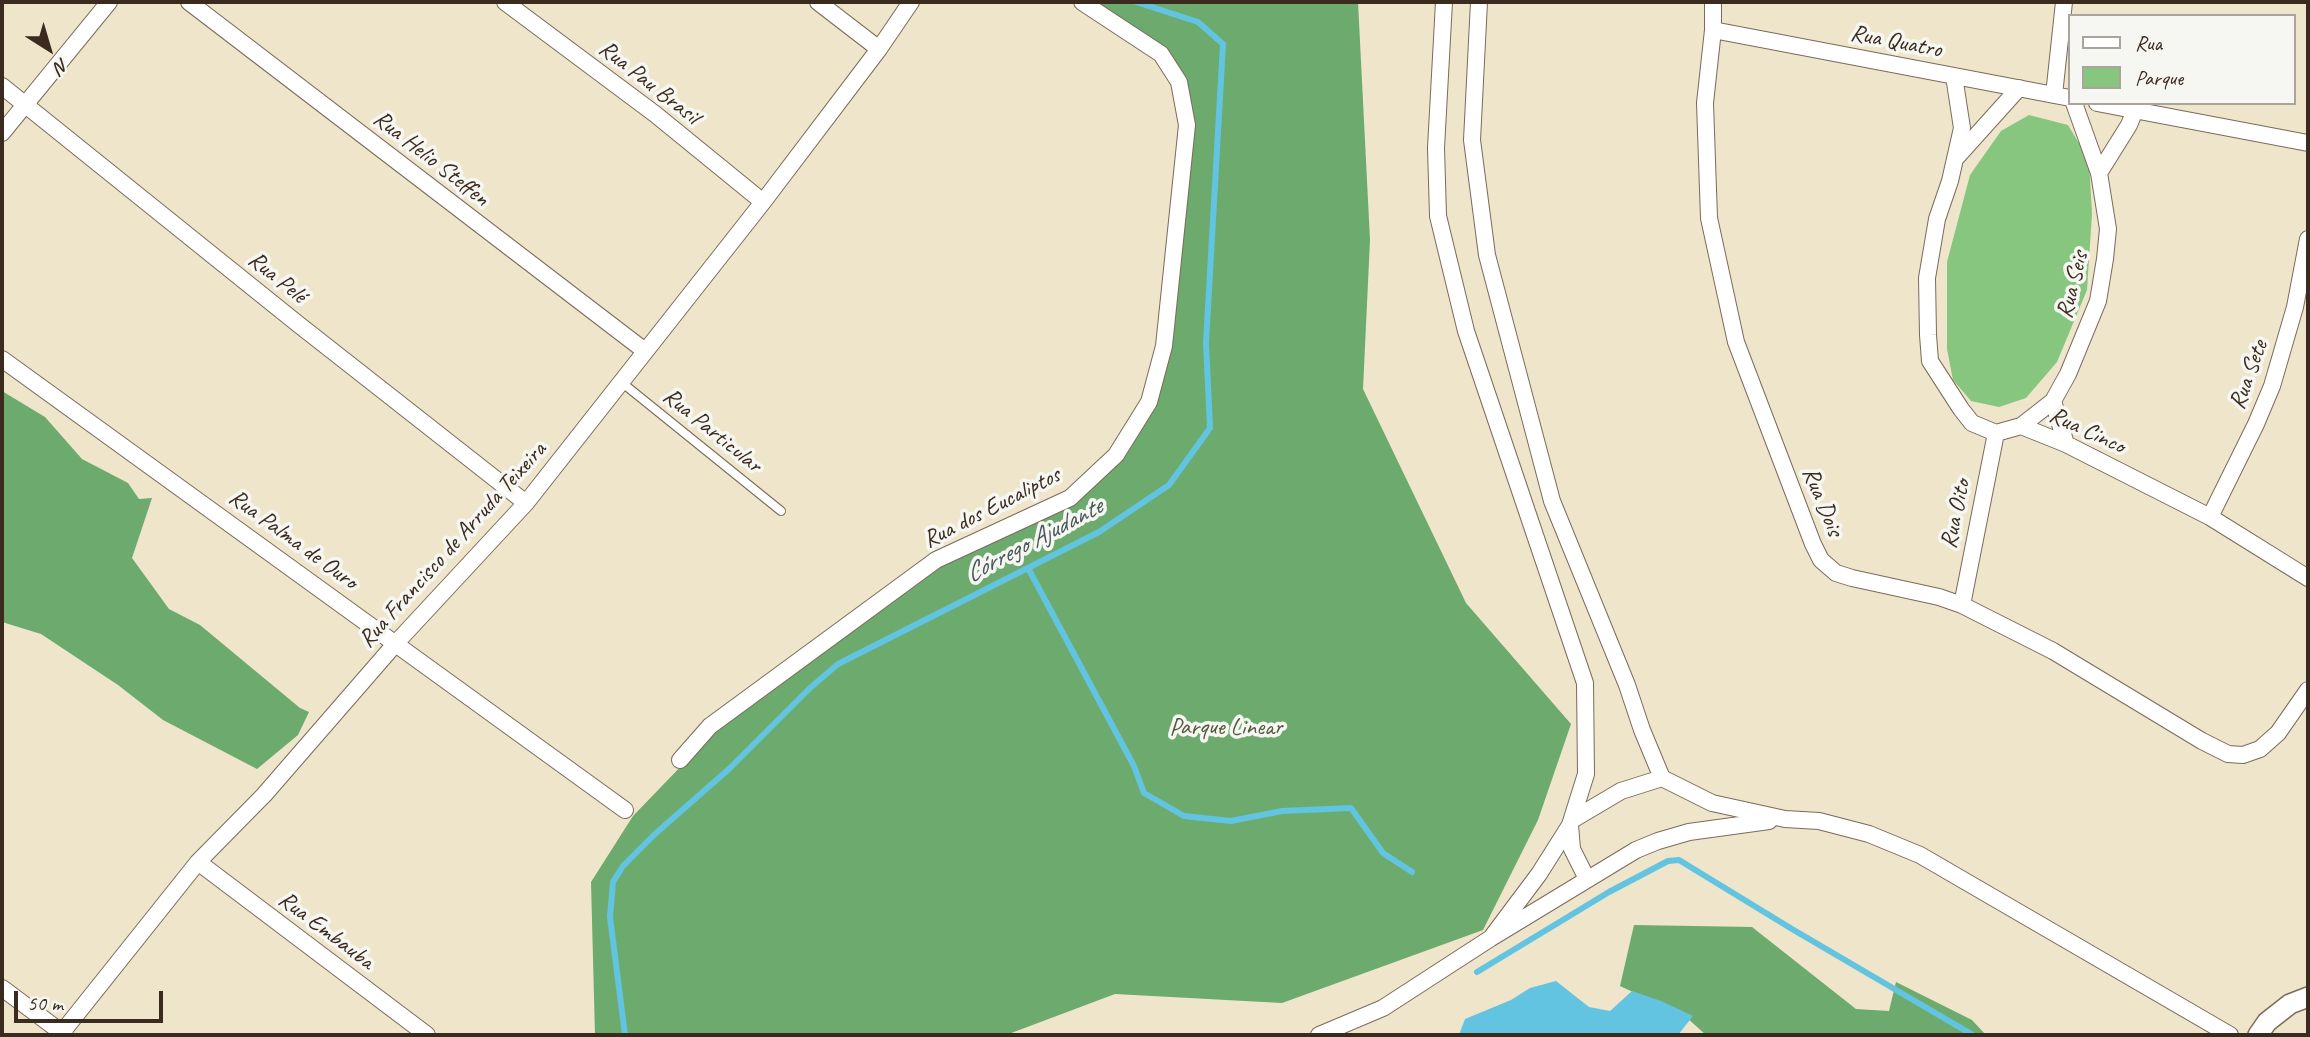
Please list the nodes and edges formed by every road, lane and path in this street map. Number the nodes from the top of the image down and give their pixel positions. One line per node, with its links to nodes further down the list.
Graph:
1 (109, 2): 17 (street)
2 (189, 2): 27 (street, Rua Helio Steffen)
3 (505, 2): 25 (street, Rua Pau Brasil)
4 (818, 2): 12 (street)
5 (911, 2): 12 (street, Rua Francisco de Arruda Teixeira)
6 (1082, 2): 41 (street, Rua dos Eucaliptos)
7 (1444, 2): 45 (street)
8 (1479, 2): 42 (street)
9 (1713, 2): 11 (street, Rua Dois)
10 (2064, 2): 16 (street)
11 (1713, 30): 13 (street, Rua Quatro); 38 (street, Rua Dois)
12 (878, 49): 25 (street, Rua Francisco de Arruda Teixeira)
13 (1954, 76): 15 (street, Rua Quatro); 23 (street)
14 (2, 86): 17 (street, Rua Pelé)
15 (2019, 88): 16 (street, Rua Quatro); 23 (street)
16 (2062, 97)
17 (24, 104): 21 (street); 34 (street, Rua Pelé)
18 (2075, 105): 24 (street, Rua Seis)
19 (2108, 105): 20 (street)
20 (2135, 110): 22 (street); 24 (street)
21 (2, 133)
22 (2308, 144)
23 (1953, 163): 32 (street)
24 (2099, 173): 30 (street, Rua Seis)
25 (763, 202): 27 (street, Rua Francisco de Arruda Teixeira)
26 (2308, 239): 36 (street, Rua Sete)
27 (645, 351): 29 (street, Rua Francisco de Arruda Teixeira)
28 (2, 359): 39 (street, Rua Palma de Ouro)
29 (620, 381): 34 (street, Rua Francisco de Arruda Teixeira); 35 (lane, Rua Particular)
30 (2053, 401): 31 (street, Rua Seis); 33 (street)
31 (2021, 426): 32 (street, Rua Cinco); 33 (street, Rua Cinco)
32 (1996, 433): 38 (street, Rua Oito)
33 (2066, 444): 36 (street, Rua Cinco)
34 (526, 503): 39 (street, Rua Francisco de Arruda Teixeira)
35 (781, 511)
36 (2210, 517): 37 (street, Rua Cinco)
37 (2308, 579)
38 (1962, 605): 40 (street, Rua Dois)
39 (396, 643): 43 (street, Rua Palma de Ouro); 46 (street, Rua Francisco de Arruda Teixeira)
40 (2308, 690)
41 (680, 760)
42 (1662, 778): 44 (street); 45 (street)
43 (625, 810)
44 (1785, 819): 47 (street); 54 (street)
45 (1571, 822): 47 (street); 48 (street)
46 (198, 862): 51 (street, Rua Francisco de Arruda Teixeira); 52 (street, Rua Embauba)
47 (1587, 879): 48 (street)
48 (1491, 938): 53 (street)
49 (2, 988): 51 (street)
50 (2308, 997): 55 (street)
51 (63, 1034)
52 (427, 1035)
53 (1319, 1035)
54 (2230, 1035)
55 (2258, 1035)

